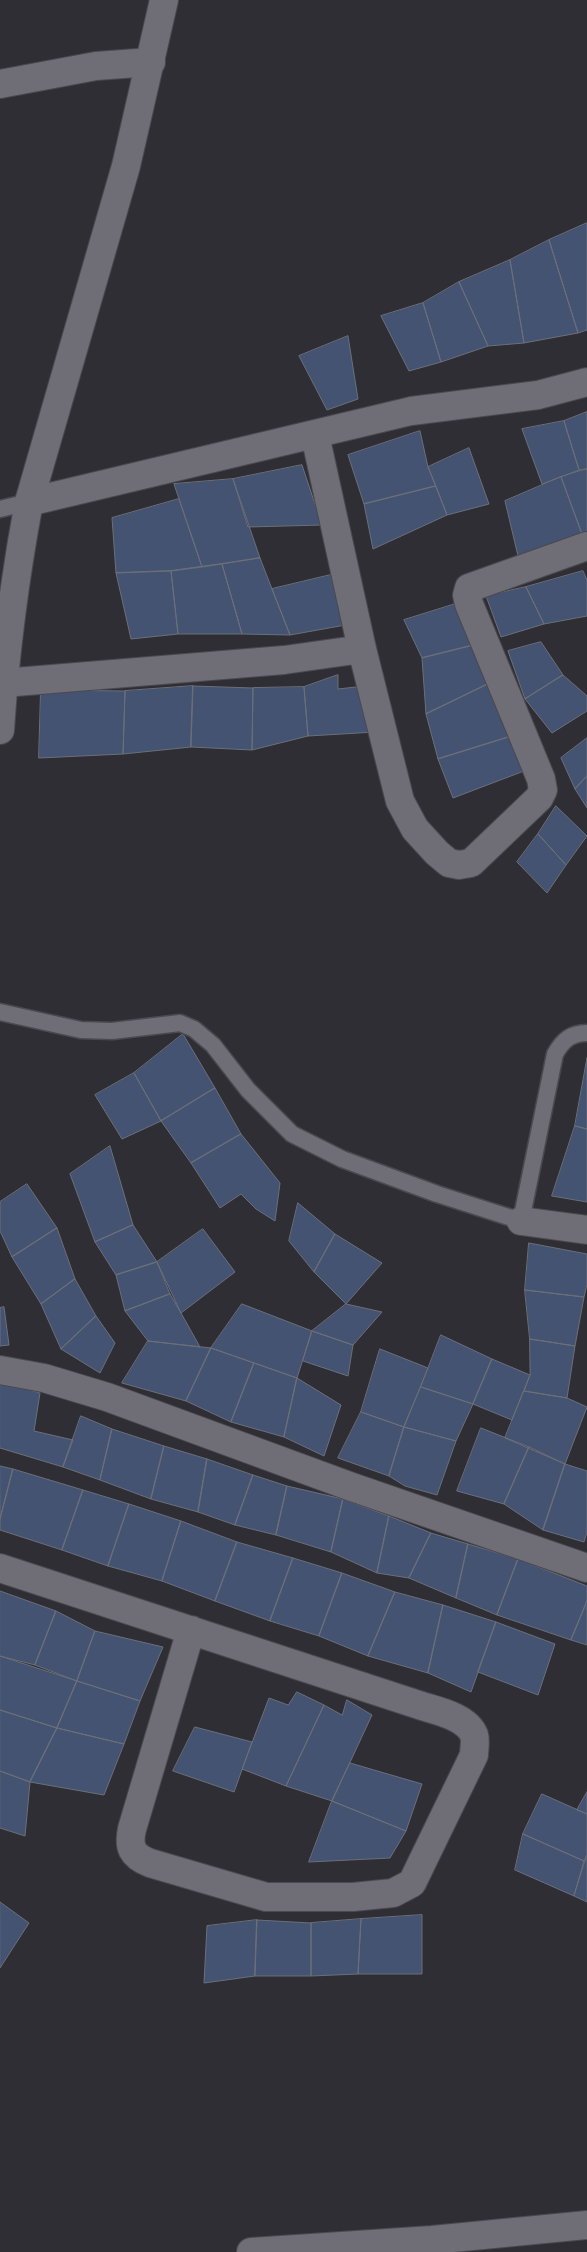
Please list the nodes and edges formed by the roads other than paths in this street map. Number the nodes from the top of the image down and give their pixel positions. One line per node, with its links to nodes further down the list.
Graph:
1 (164, 0): 2 (street)
2 (151, 62): 3 (street); 6 (street)
3 (0, 84)
4 (587, 382): 5 (street)
5 (315, 436): 6 (street); 9 (street)
6 (29, 502): 7 (lane); 10 (street)
7 (0, 510)
8 (587, 546): 9 (street)
9 (362, 649): 10 (street)
10 (3, 683): 11 (street)
11 (0, 730)
12 (0, 1012): 14 (lane)
13 (587, 1033): 14 (lane)
14 (521, 1221): 15 (street)
15 (587, 1230)
16 (0, 1370): 18 (street)
17 (0, 1568): 19 (street)
18 (587, 1568)
19 (191, 1630): 19 (street)
20 (587, 2225): 21 (street)
21 (250, 2252)

